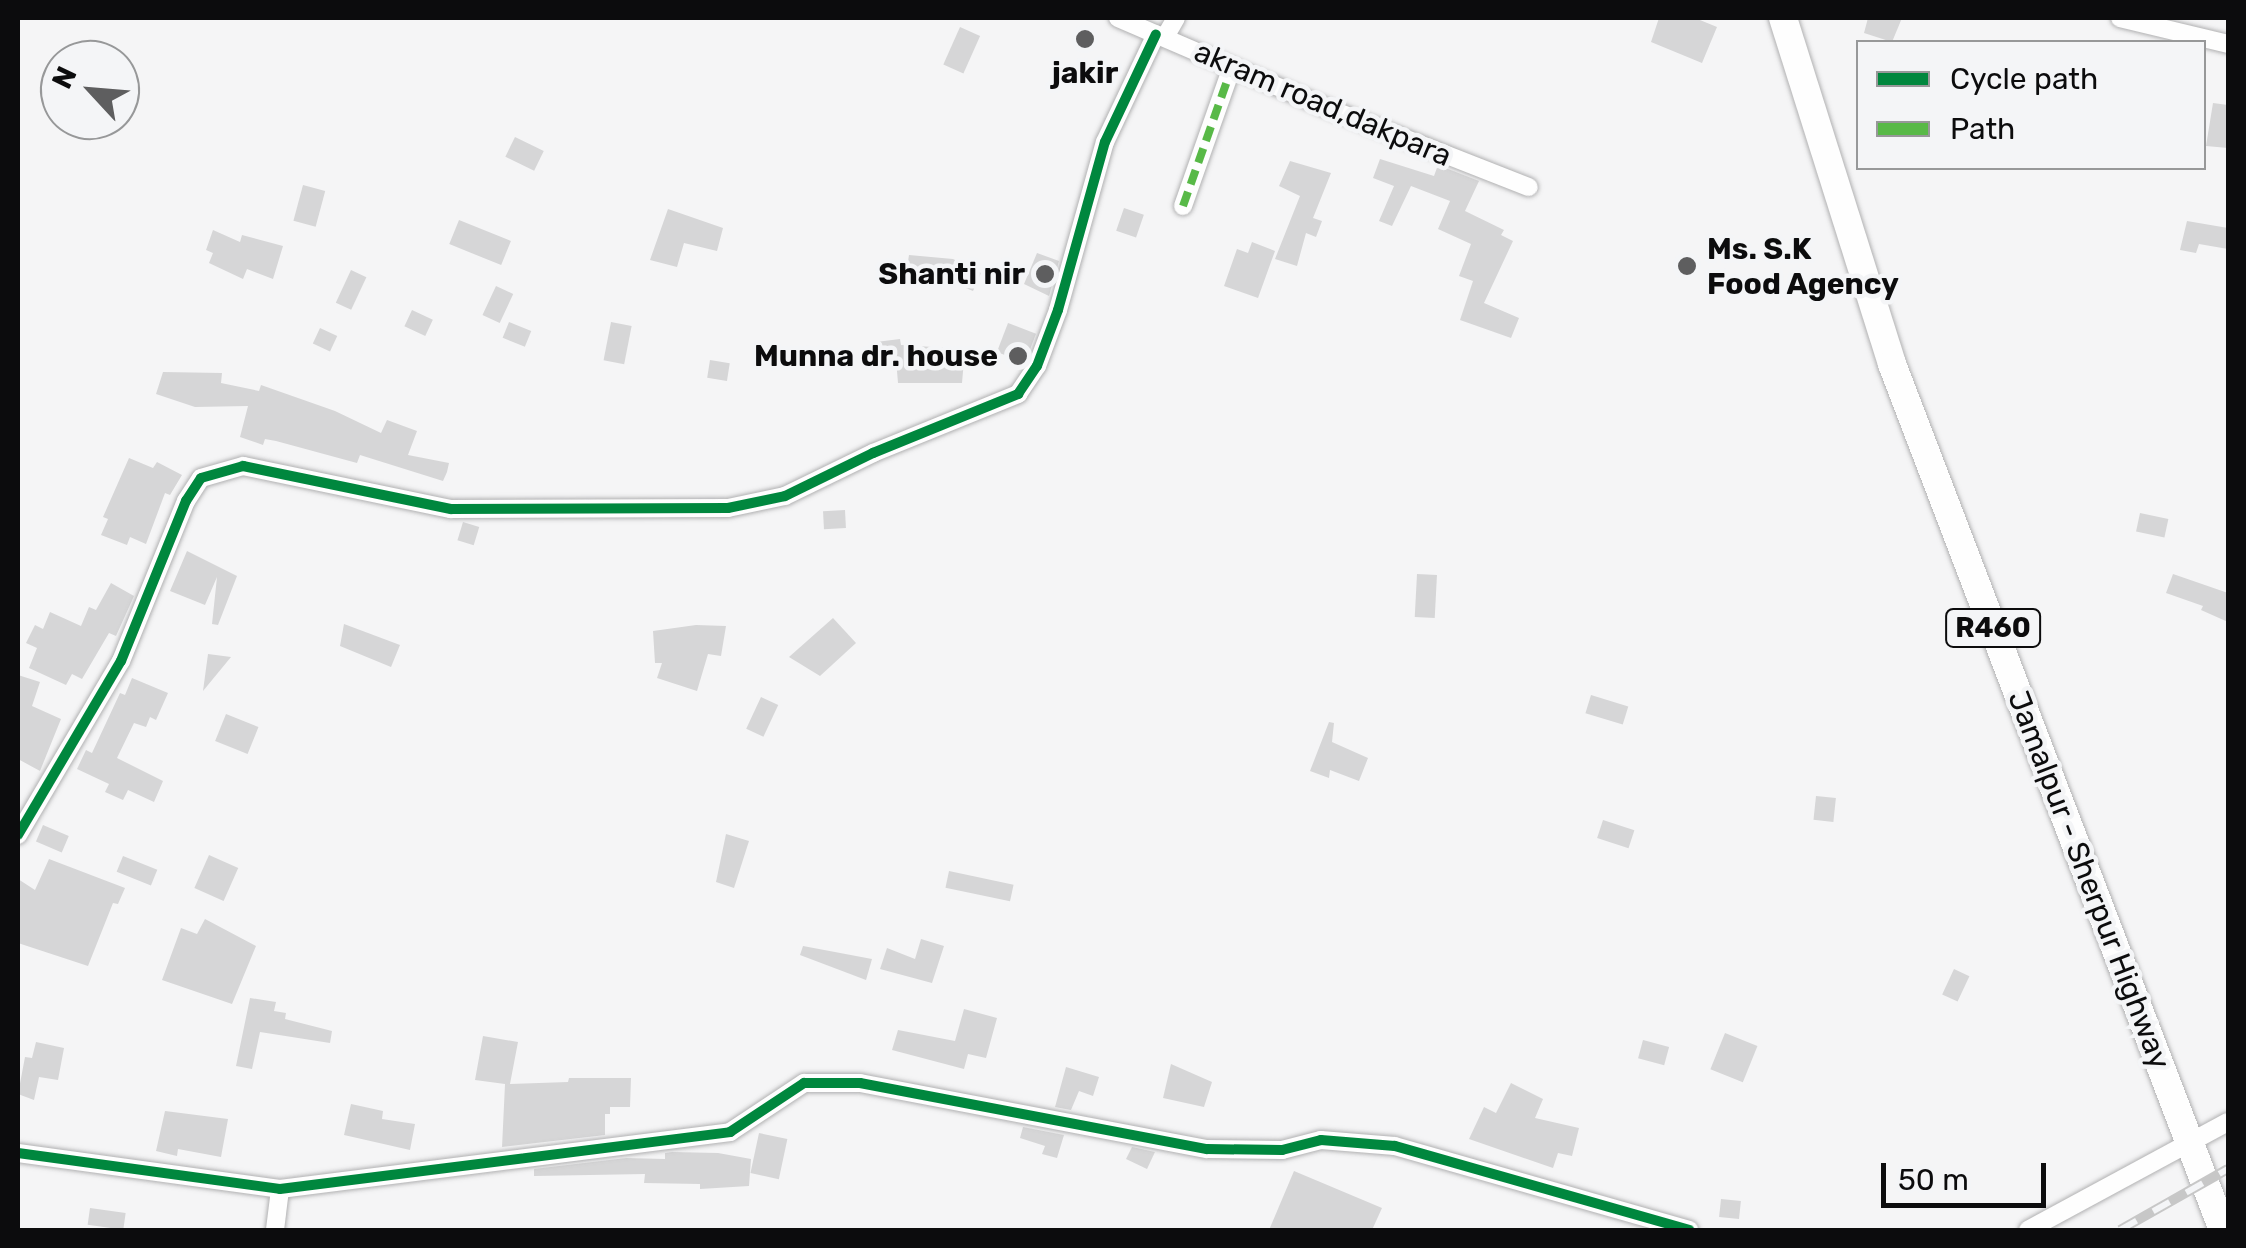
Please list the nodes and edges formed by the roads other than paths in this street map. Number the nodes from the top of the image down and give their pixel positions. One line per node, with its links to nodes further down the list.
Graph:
1 (1118, 18): 5 (street, akram road,dakpara)
2 (1176, 18): 5 (street)
3 (1783, 18): 12 (main road, Jamalpur - Sherpur Highway / R460)
4 (2120, 18): 6 (street)
5 (1161, 36): 7 (street, akram road,dakpara); 10 (street)
6 (2228, 44)
7 (1232, 68): 8 (street, akram road,dakpara); 9 (street)
8 (1529, 187)
9 (1182, 206)
10 (18, 835)
11 (2228, 1122): 12 (street)
12 (2190, 1144): 17 (street); 18 (main road, Jamalpur - Sherpur Highway / R460)
13 (18, 1153): 14 (street)
14 (280, 1189): 15 (street); 16 (street)
15 (276, 1230)
16 (1689, 1230)
17 (2028, 1230)
18 (2223, 1230)

